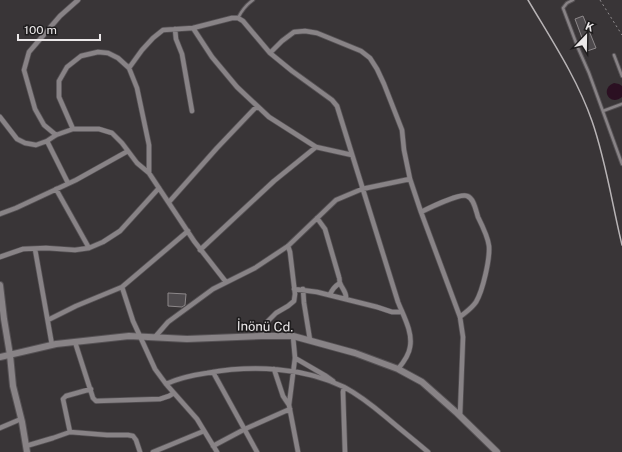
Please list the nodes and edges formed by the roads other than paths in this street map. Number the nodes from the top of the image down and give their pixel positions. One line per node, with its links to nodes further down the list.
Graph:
1 (78, 0): 17 (street)
2 (253, 0): 4 (lane)
3 (574, 0): 14 (lane)
4 (238, 18): 5 (street); 7 (street)
5 (193, 28): 6 (street); 12 (street)
6 (174, 29): 9 (street); 13 (street)
7 (270, 53): 21 (street); 24 (street)
8 (614, 55): 10 (lane)
9 (129, 68): 16 (street); 23 (street)
10 (622, 76)
11 (622, 104): 14 (lane)
12 (257, 106): 19 (street); 29 (street)
13 (192, 111)
14 (603, 111): 22 (lane)
15 (0, 117): 18 (street)
16 (73, 129): 17 (street); 20 (street)
17 (56, 135): 18 (street)
18 (47, 141): 25 (street)
19 (316, 147): 21 (street); 37 (street)
20 (128, 151): 23 (street); 25 (street)
21 (352, 155): 28 (street)
22 (622, 164)
23 (149, 172): 26 (street)
24 (410, 179): 28 (street); 30 (street)
25 (68, 184): 27 (street)
26 (159, 188): 29 (street); 35 (street)
27 (56, 189): 31 (street); 35 (street)
28 (362, 189): 32 (street); 47 (street)
29 (169, 202): 33 (street)
30 (421, 212): 48 (street); 48 (street)
31 (0, 214)
32 (317, 218): 34 (street); 40 (street)
33 (188, 231): 37 (street); 42 (street)
34 (288, 246): 39 (street); 43 (street)
35 (90, 248): 36 (street)
36 (35, 249): 38 (street); 49 (street)
37 (200, 250): 39 (street)
38 (0, 257)
39 (226, 282): 53 (street)
40 (340, 283): 45 (street); 46 (street)
41 (0, 285): 57 (street)
42 (122, 287): 49 (street); 52 (street)
43 (294, 289): 44 (street); 50 (street)
44 (303, 289): 45 (street); 54 (street)
45 (330, 295): 46 (street)
46 (346, 299): 47 (street)
47 (402, 312): 62 (street)
48 (460, 317): 72 (street)
49 (48, 320): 56 (street)
50 (262, 336): 51 (street, İnönü Cd.); 53 (street, İnönü Cd.)
51 (293, 336): 54 (street, İnönü Cd.); 59 (street)
52 (140, 337): 53 (street, İnönü Cd.); 55 (street, İnönü Cd.); 67 (street)
53 (155, 337)
54 (310, 340): 62 (street, İnönü Cd.)
55 (76, 342): 56 (street, İnönü Cd.); 69 (street)
56 (52, 345): 57 (street, İnönü Cd.)
57 (10, 355): 58 (street, İnönü Cd.); 73 (street)
58 (0, 357)
59 (295, 358): 60 (street); 64 (street)
60 (307, 365): 65 (lane); 66 (street)
61 (274, 369): 63 (street); 64 (street); 71 (street)
62 (398, 369): 72 (street, İnönü Cd.)
63 (213, 372): 67 (street); 75 (street)
64 (293, 372): 65 (street); 71 (street)
65 (304, 374): 66 (street)
66 (335, 383): 68 (street)
67 (166, 384): 70 (street)
68 (344, 387): 85 (street); 86 (street)
69 (91, 389): 70 (street); 77 (street)
70 (174, 393): 76 (street)
71 (290, 407): 75 (street); 84 (street)
72 (460, 416): 87 (street, İnönü Cd.)
73 (21, 419): 74 (street); 79 (street)
74 (0, 428)
75 (245, 429): 78 (street); 83 (street)
76 (204, 431): 78 (street); 81 (street)
77 (70, 432): 79 (street); 80 (street)
78 (213, 446): 82 (street)
79 (27, 449)
80 (140, 452)
81 (153, 452)
82 (217, 452)
83 (257, 452)
84 (298, 452)
85 (345, 452)
86 (428, 452)
87 (496, 452)

